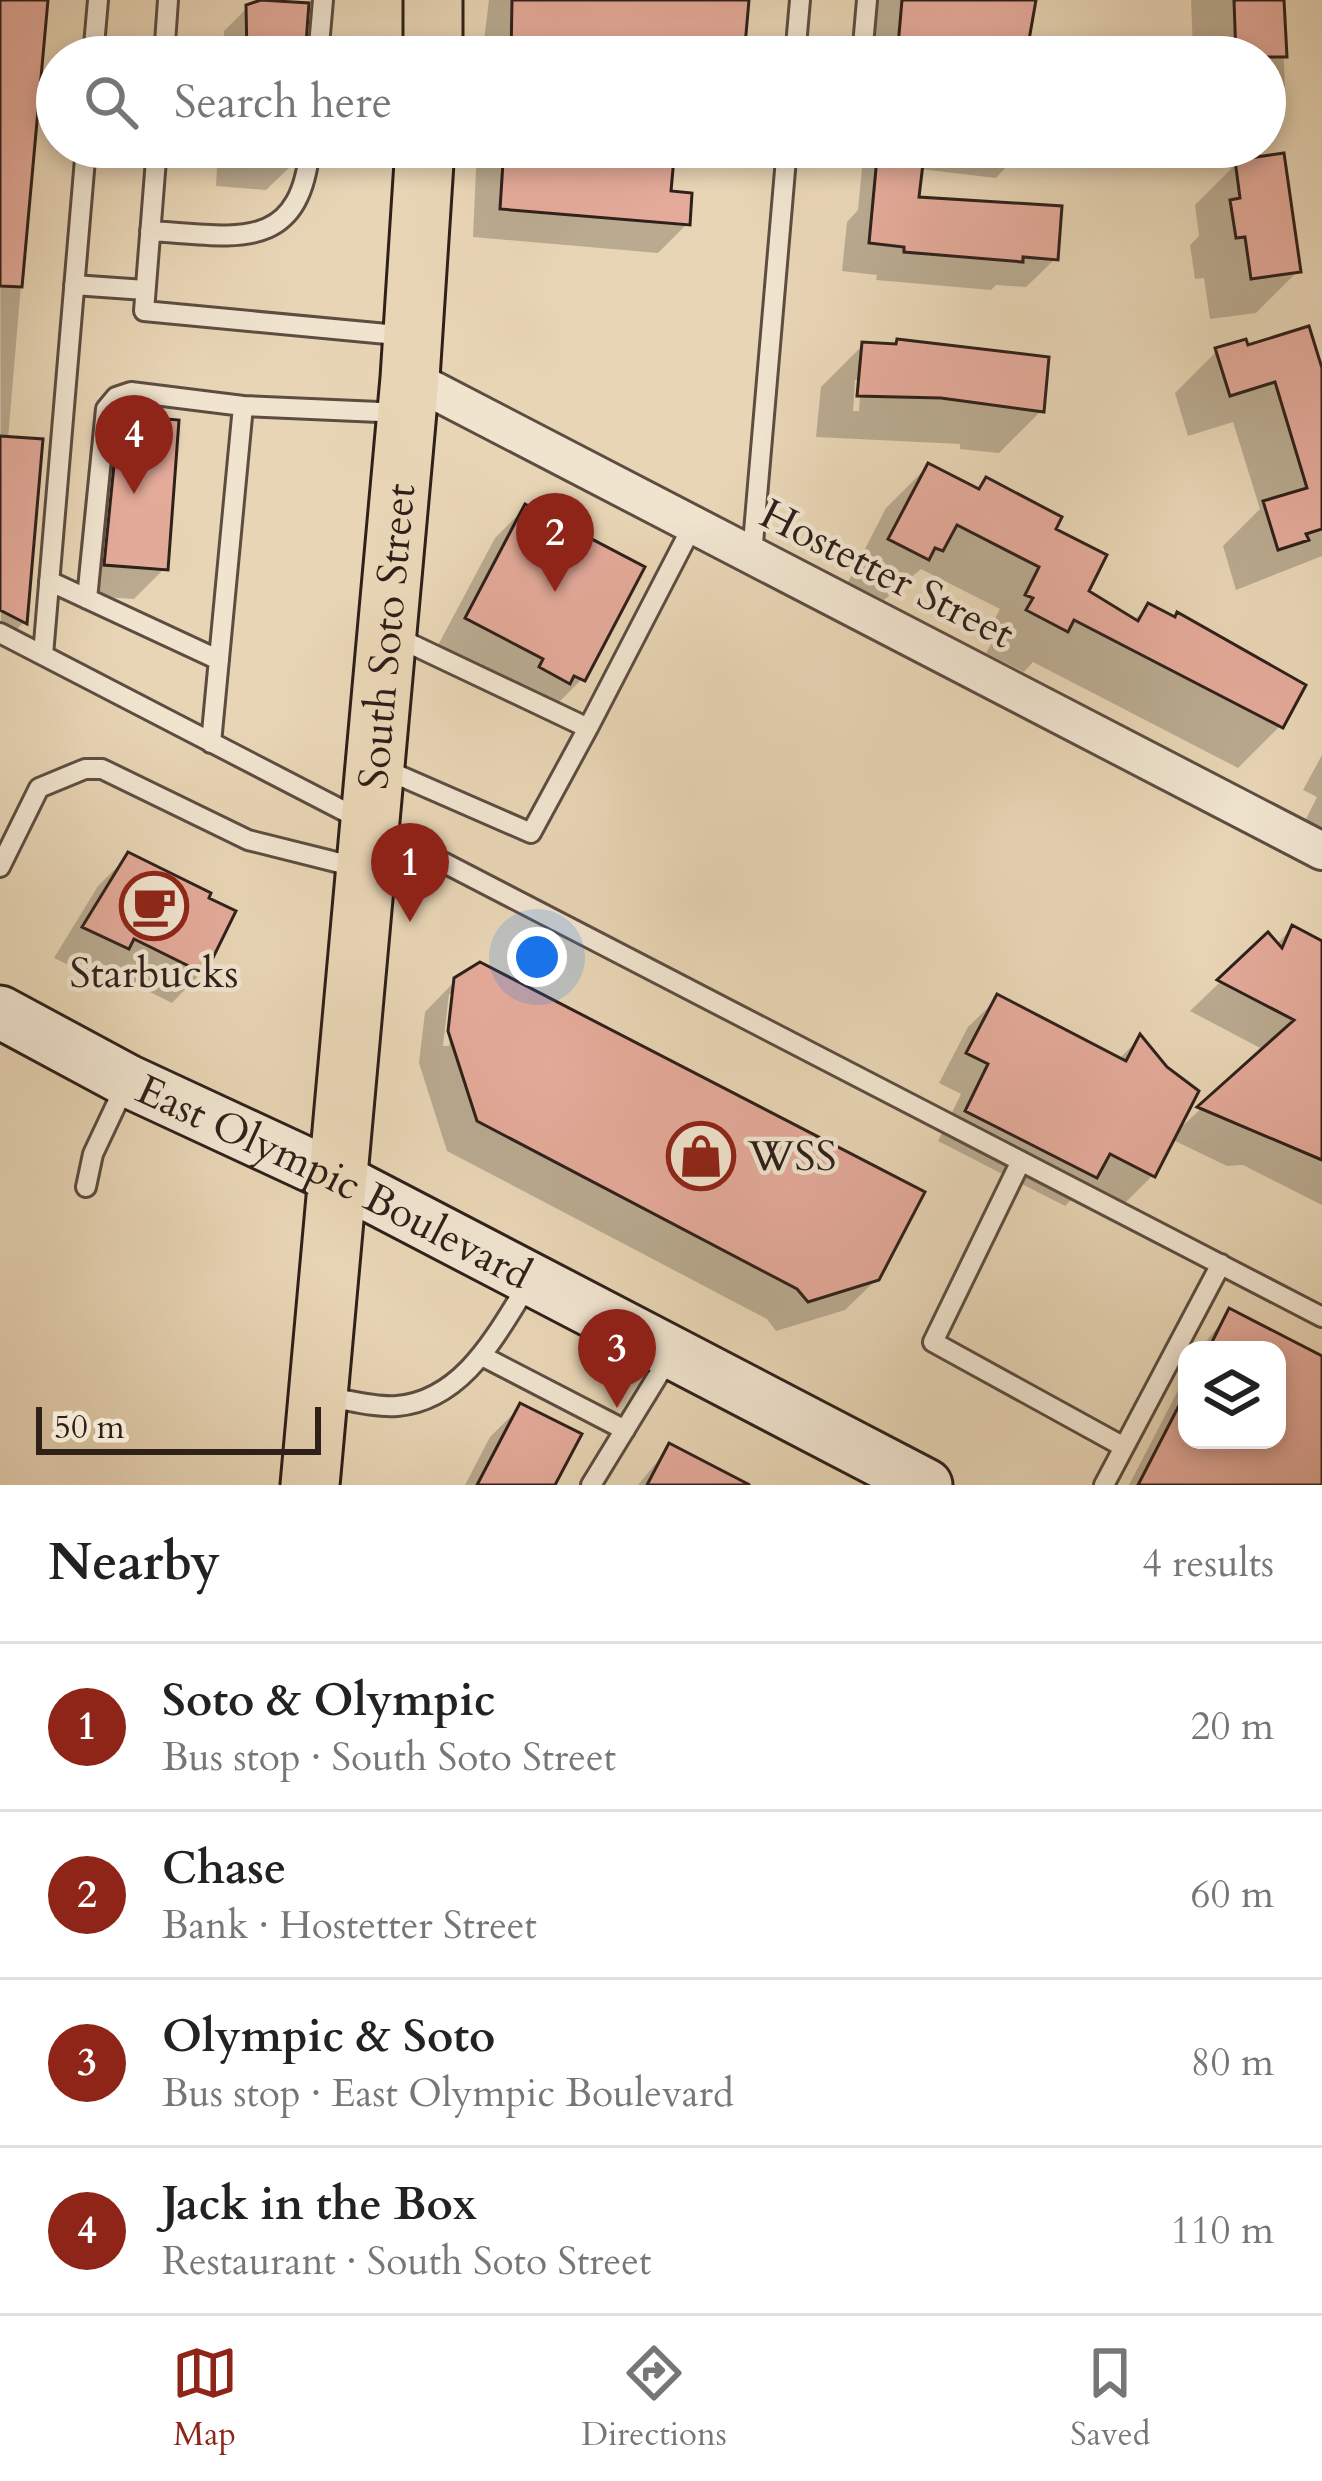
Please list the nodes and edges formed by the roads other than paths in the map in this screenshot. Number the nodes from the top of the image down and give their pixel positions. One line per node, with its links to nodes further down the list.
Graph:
1 (98, 0): 7 (lane)
2 (168, 0): 8 (lane)
3 (323, 0): 9 (lane)
4 (433, 0): 10 (main road)
5 (800, 0): 11 (lane)
6 (867, 0): 12 (lane)
7 (95, 36)
8 (165, 36)
9 (320, 36)
10 (433, 36)
11 (797, 36)
12 (864, 36)
13 (84, 168): 19 (lane)
14 (155, 168): 18 (lane)
15 (307, 168): 18 (lane)
16 (424, 168): 21 (main road, South Soto Street)
17 (786, 168): 24 (lane)
18 (150, 231): 20 (lane)
19 (74, 285): 20 (lane); 25 (lane)
20 (146, 290): 21 (lane)
21 (410, 376): 22 (lane); 23 (street, Hostetter Street); 27 (main road, South Soto Street)
22 (243, 406): 26 (lane); 30 (lane)
23 (693, 525): 24 (street, Hostetter Street); 31 (lane)
24 (752, 555): 35 (street, Hostetter Street)
25 (49, 581): 26 (lane); 29 (lane)
26 (87, 599): 30 (lane)
27 (385, 631): 31 (lane); 33 (main road, South Soto Street)
28 (0, 633): 29 (lane)
29 (43, 656): 32 (lane)
30 (219, 660): 32 (lane)
31 (588, 728): 33 (lane)
32 (212, 743): 34 (lane)
33 (373, 764): 34 (main road, South Soto Street)
34 (366, 847): 36 (lane); 39 (lane); 40 (main road, South Soto Street)
35 (1322, 850)
36 (0, 867)
37 (0, 1012): 38 (main road, East Olympic Boulevard)
38 (128, 1081): 40 (main road, East Olympic Boulevard); 41 (lane)
39 (1021, 1161): 42 (lane); 49 (lane)
40 (335, 1177): 43 (main road, East Olympic Boulevard); 47 (main road, South Soto Street)
41 (86, 1187)
42 (1221, 1264): 44 (lane); 49 (lane)
43 (530, 1281): 45 (main road, East Olympic Boulevard); 46 (lane)
44 (1322, 1316)
45 (672, 1354): 48 (lane); 52 (main road, East Olympic Boulevard)
46 (482, 1356): 47 (lane); 48 (lane)
47 (317, 1395): 50 (main road, South Soto Street)
48 (625, 1430): 51 (lane)
49 (1124, 1447): 53 (lane)
50 (310, 1485)
51 (591, 1485)
52 (926, 1485)
53 (1104, 1485)

